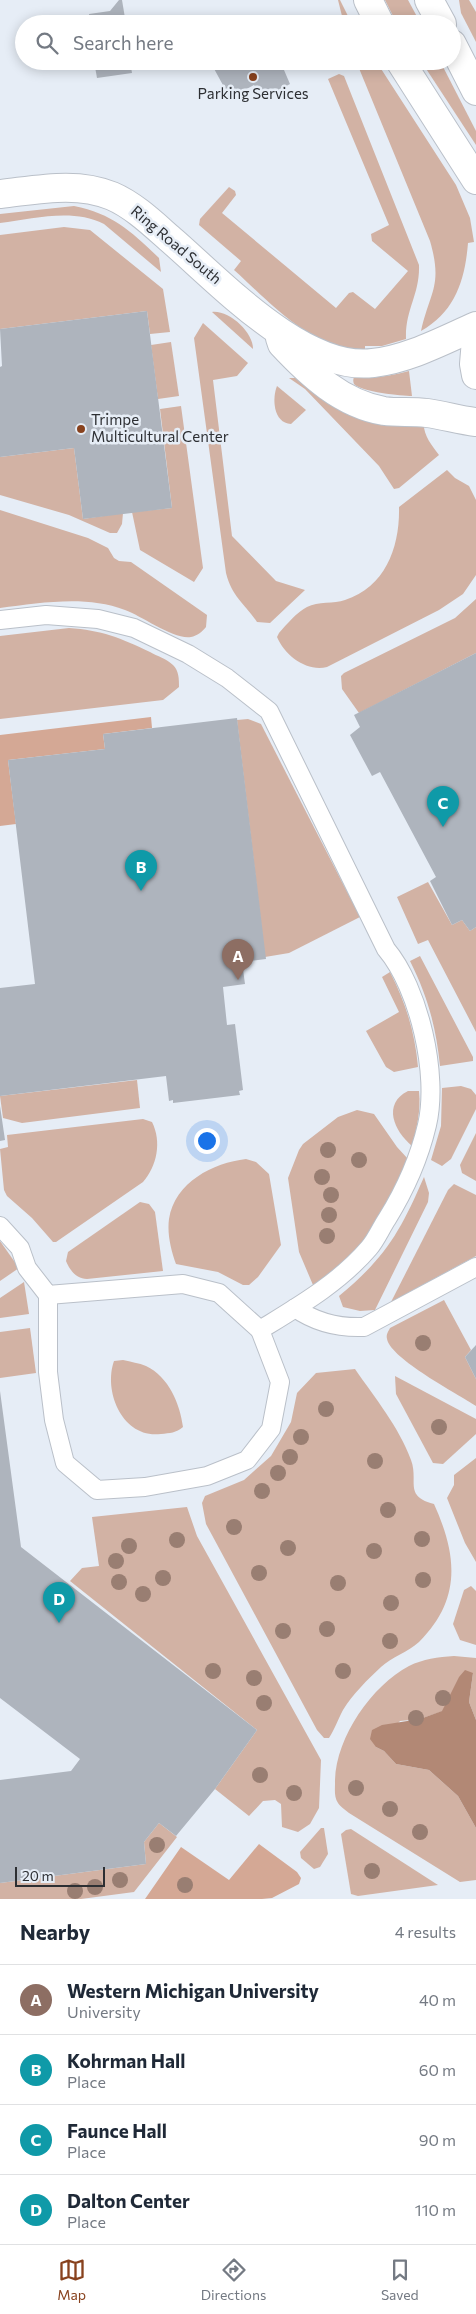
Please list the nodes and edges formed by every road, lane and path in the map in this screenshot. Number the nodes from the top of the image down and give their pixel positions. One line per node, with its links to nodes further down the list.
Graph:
1 (368, 0): 3 (street)
2 (429, 0): 4 (street)
3 (376, 15)
4 (437, 15)
5 (461, 62): 7 (street)
6 (406, 70): 8 (street)
7 (476, 91)
8 (476, 180)
9 (0, 194): 11 (street, Ring Road South)
10 (476, 326): 11 (street, Ring Road South)
11 (278, 332): 14 (street, Ring Road South)
12 (476, 340): 13 (street)
13 (476, 375)
14 (466, 421)
15 (0, 620): 19 (lane)
16 (0, 1226): 18 (lane)
17 (476, 1267): 19 (lane)
18 (48, 1295): 20 (lane); 20 (lane)
19 (295, 1308): 20 (lane)
20 (260, 1330)

